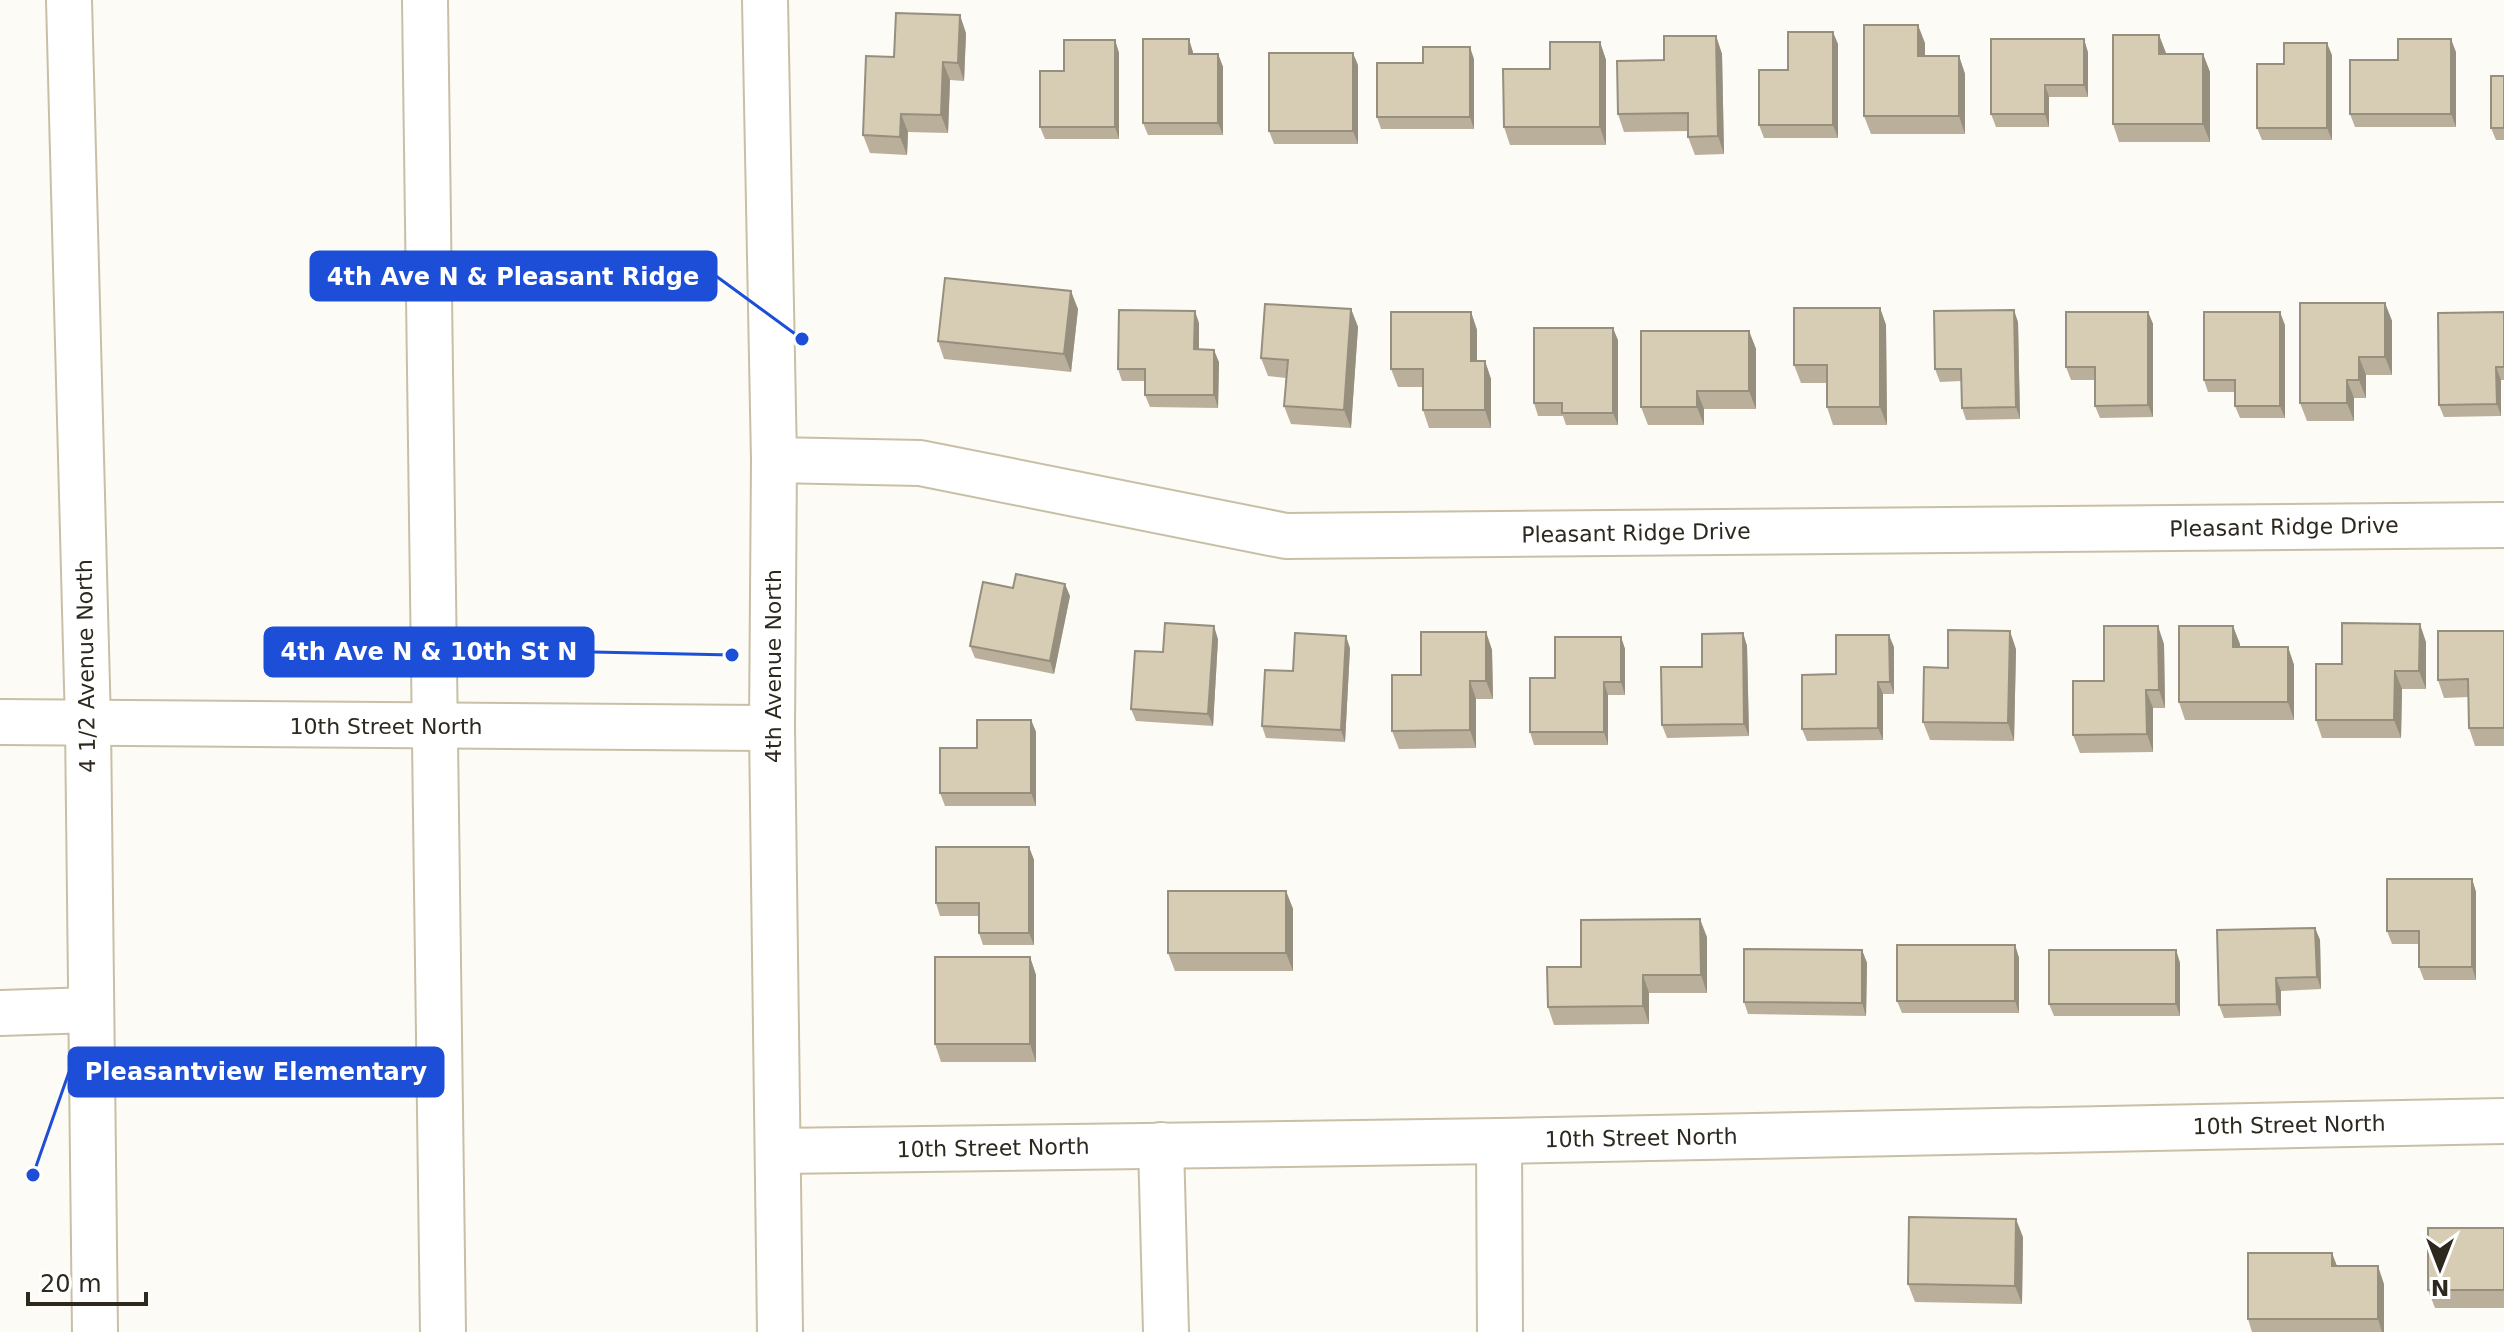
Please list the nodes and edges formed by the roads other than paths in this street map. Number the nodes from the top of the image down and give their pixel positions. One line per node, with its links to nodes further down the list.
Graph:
1 (69, 0): 7 (street, 4 1/2 Avenue North)
2 (425, 0): 8 (street)
3 (765, 0): 4 (street, 4th Avenue North)
4 (774, 460): 5 (street, Pleasant Ridge Drive); 9 (street, 4th Avenue North)
5 (2504, 525)
6 (0, 722): 7 (street, 10th Street North)
7 (88, 724): 8 (street, 10th Street North); 10 (street, 4 1/2 Avenue North)
8 (434, 726): 9 (street, 10th Street North); 17 (street)
9 (772, 728): 15 (street, 4th Avenue North)
10 (91, 1010): 11 (street); 16 (street, 4 1/2 Avenue North)
11 (0, 1013)
12 (2504, 1121): 13 (street, 10th Street North)
13 (1499, 1141): 14 (street, 10th Street North); 20 (street)
14 (1161, 1145): 15 (street, 10th Street North); 19 (street)
15 (778, 1151): 18 (street, 4th Avenue North)
16 (95, 1332)
17 (443, 1332)
18 (780, 1332)
19 (1166, 1332)
20 (1500, 1332)

